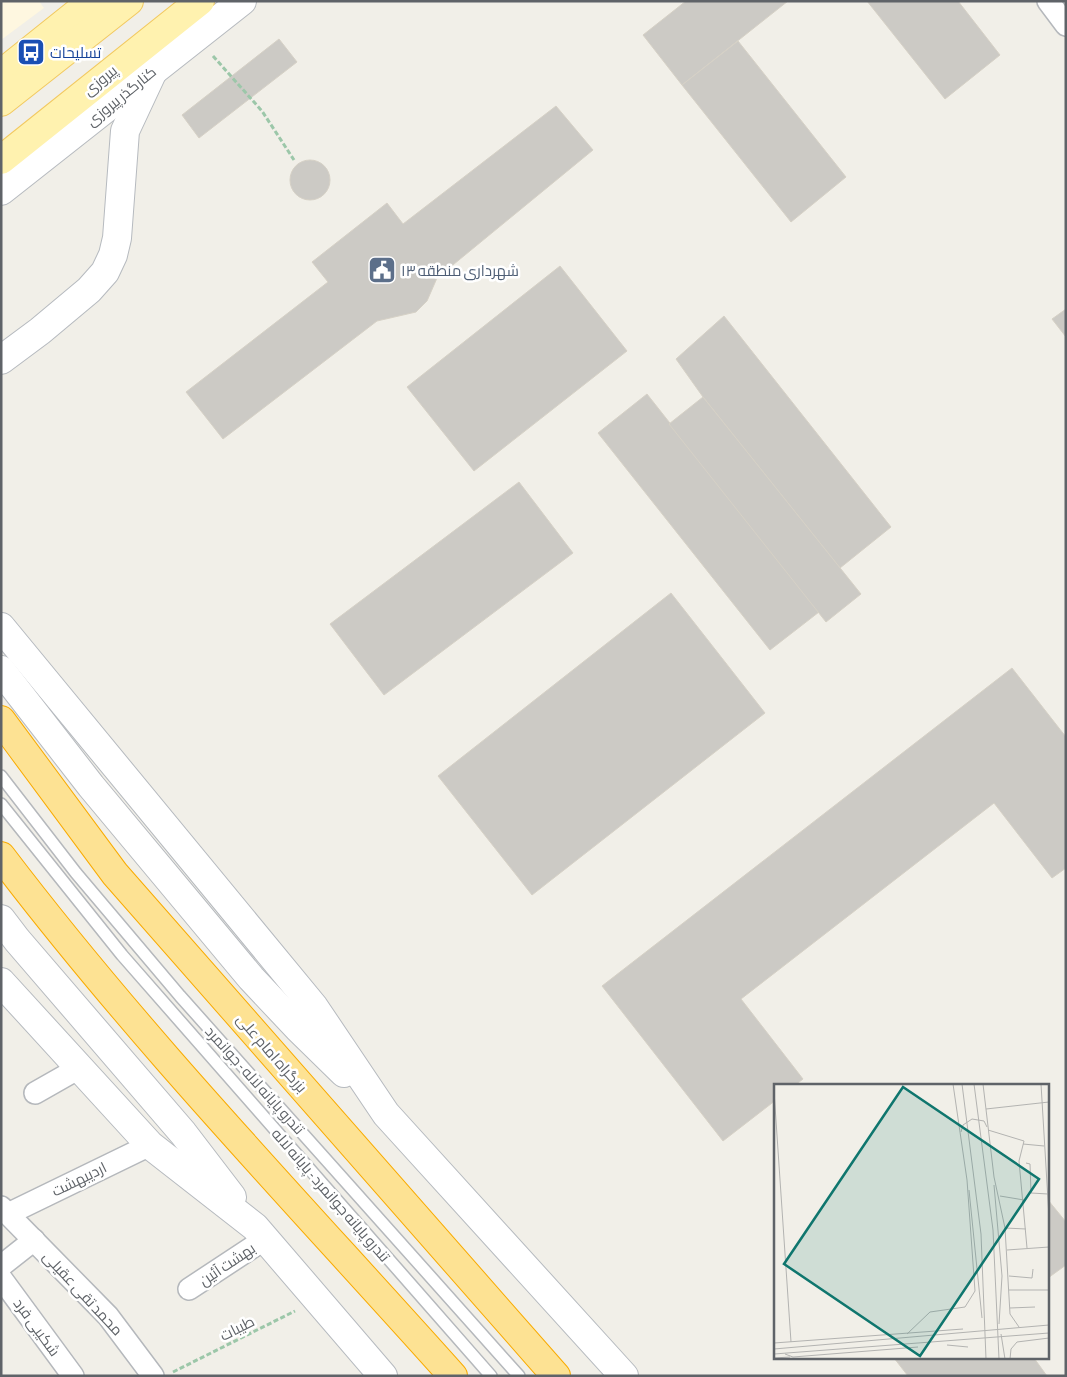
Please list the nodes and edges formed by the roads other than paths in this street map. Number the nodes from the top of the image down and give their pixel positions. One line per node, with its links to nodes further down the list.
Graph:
1 (92, 1): 8 (main road)
2 (129, 1): 9 (main road)
3 (242, 1): 5 (main road, کنارگذر پیروزی)
4 (1048, 1): 6 (street)
5 (208, 7): 7 (main road, کنارگذر پیروزی); 10 (main road, پیروزی)
6 (1066, 24)
7 (154, 69): 11 (main road, کنارگذر پیروزی); 12 (main road)
8 (1, 74)
9 (1, 102)
10 (1, 160)
11 (1, 191)
12 (1, 360)
13 (1, 627): 23 (main road)
14 (1, 670): 23 (main road)
15 (1, 720): 38 (highway, بزرگراه امام علی)
16 (1, 776): 37 (lane, تندرو پایانه لاله - جوانمرد)
17 (1, 804): 36 (lane, تندرو پایانه جوانمرد - پایانه لاله)
18 (1, 856): 35 (highway)
19 (1, 919): 26 (main road)
20 (4, 990): 21 (main road)
21 (79, 1068): 22 (street); 24 (main road)
22 (35, 1093)
23 (386, 1114): 31 (main road)
24 (150, 1145): 25 (street, اردیبهشت); 26 (main road)
25 (4, 1210): 27 (street, محمد تقی عقیلی)
26 (260, 1233): 30 (street, بهشت آئین); 34 (main road)
27 (34, 1240): 28 (street); 33 (street, محمد تقی عقیلی)
28 (1, 1266)
29 (1, 1278): 32 (street, شکیبی فرد)
30 (189, 1289)
31 (573, 1321): 39 (main road); 40 (main road)
32 (73, 1376)
33 (153, 1376)
34 (383, 1376)
35 (452, 1376)
36 (491, 1376)
37 (519, 1376)
38 (556, 1376)
39 (601, 1376)
40 (624, 1376)

